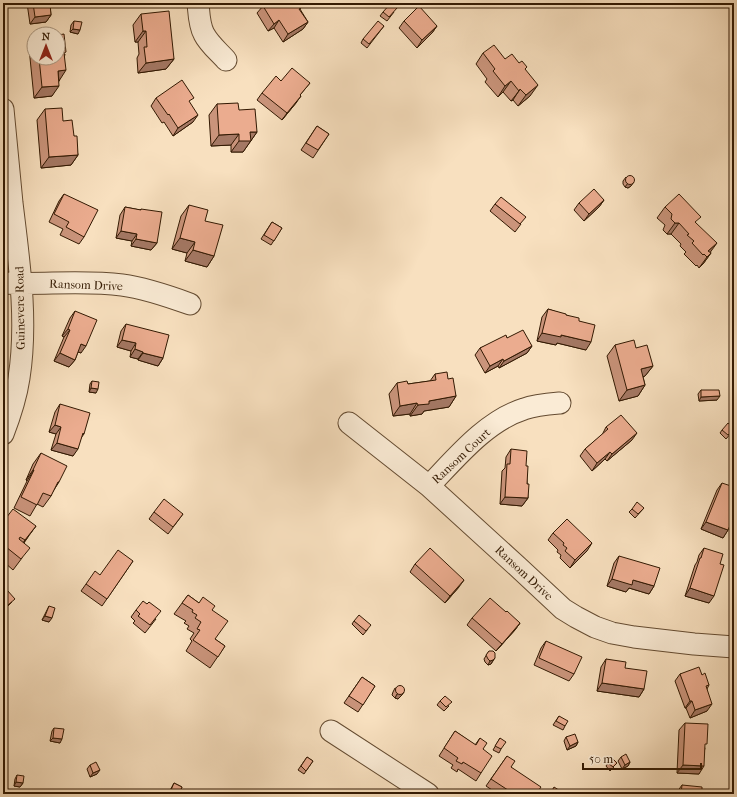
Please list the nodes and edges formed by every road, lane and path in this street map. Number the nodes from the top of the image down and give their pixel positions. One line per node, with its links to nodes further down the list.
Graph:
1 (198, 3): 2 (street)
2 (226, 60)
3 (3, 109): 4 (street, Guinevere Road)
4 (12, 284): 5 (street, Ransom Drive); 8 (street, Guinevere Road)
5 (190, 304)
6 (560, 403): 9 (street, Ransom Court)
7 (349, 423): 9 (street, Ransom Drive)
8 (3, 434)
9 (429, 486): 10 (street, Ransom Drive)
10 (734, 647)
11 (331, 731): 12 (street)
12 (428, 794)

